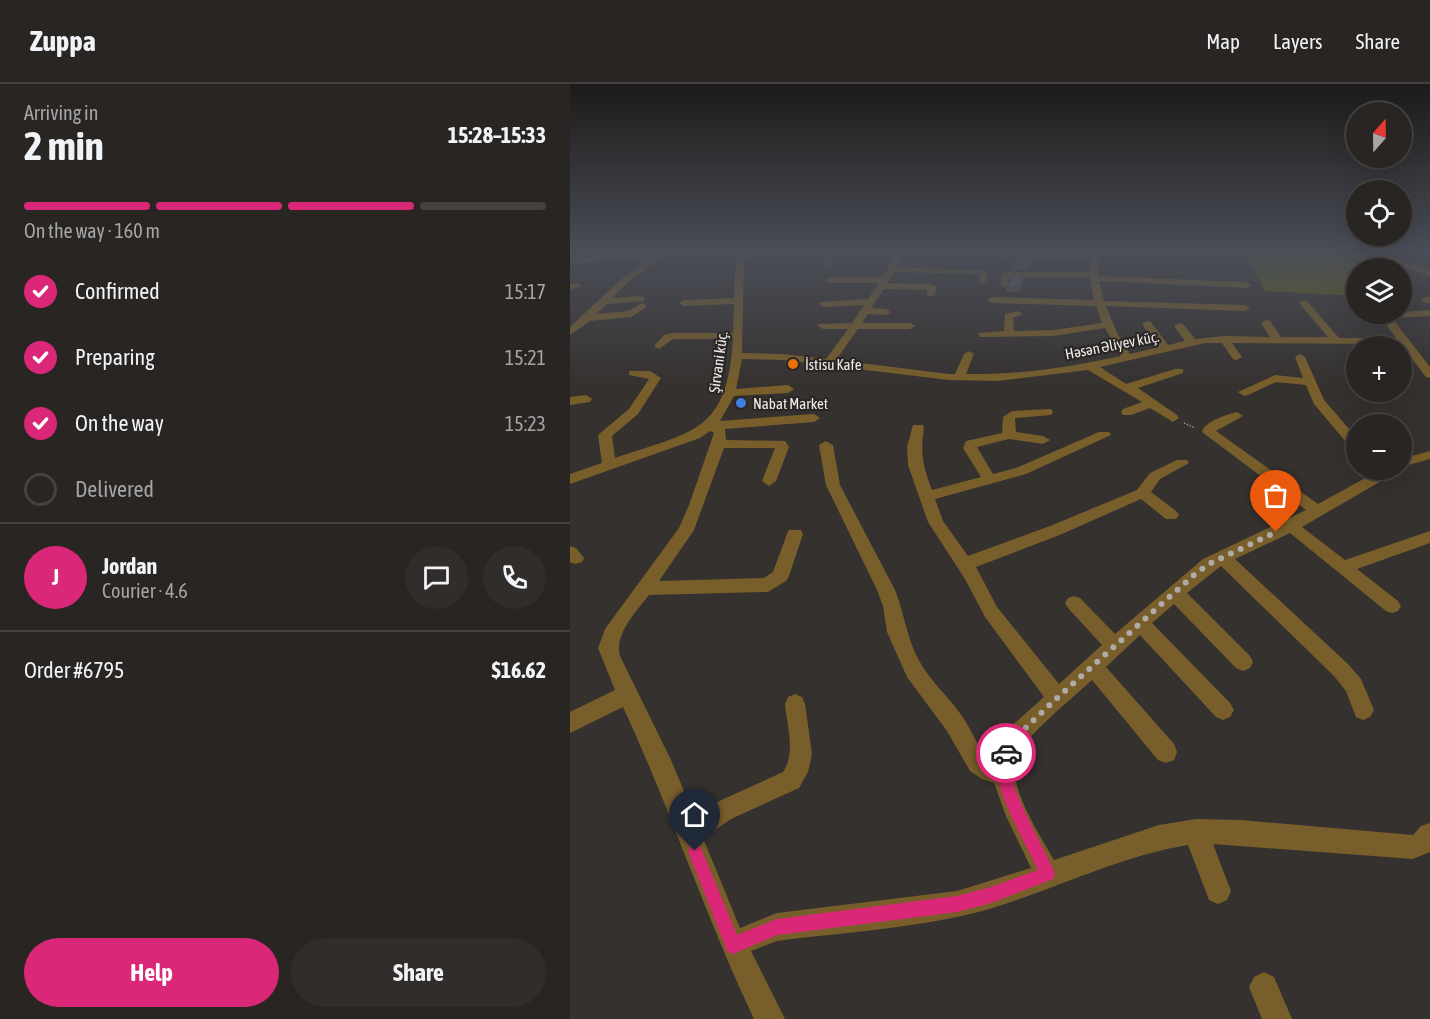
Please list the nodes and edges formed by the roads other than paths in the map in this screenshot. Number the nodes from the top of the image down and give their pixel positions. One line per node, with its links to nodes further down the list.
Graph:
1 (607, 298): 6 (street)
2 (739, 298): 7 (street, Şirvani küç.)
3 (874, 298): 12 (street)
4 (1098, 298): 9 (street)
5 (992, 300): 9 (street)
6 (603, 301): 18 (street); 18 (street)
7 (739, 301): 8 (street); 30 (street, Şirvani küç.)
8 (684, 303)
9 (1099, 303): 13 (street); 24 (street)
10 (1304, 303): 33 (street)
11 (824, 304): 12 (street)
12 (868, 307): 14 (street); 21 (street)
13 (1245, 308)
14 (886, 312)
15 (1430, 313): 17 (street)
16 (1018, 314): 28 (street)
17 (1412, 314)
18 (587, 318): 26 (street)
19 (1266, 323): 32 (street)
20 (1147, 324): 38 (street)
21 (856, 325): 22 (street); 23 (street); 46 (street)
22 (823, 326)
23 (910, 326)
24 (1108, 326): 29 (street); 44 (street)
25 (1179, 326): 35 (street)
26 (570, 332)
27 (983, 335): 28 (street)
28 (1009, 335): 29 (street)
29 (1025, 335): 37 (street)
30 (737, 336): 36 (street); 41 (street, Şirvani küç.)
31 (1224, 339): 32 (street, Həsən Əliyev küç.); 35 (street, Həsən Əliyev küç.); 42 (street)
32 (1278, 341): 33 (street, Həsən Əliyev küç.)
33 (1337, 342): 34 (street, Həsən Əliyev küç.)
34 (1346, 342)
35 (1192, 343): 38 (street, Həsən Əliyev küç.)
36 (659, 346)
37 (1028, 347)
38 (1166, 349): 44 (street, Həsən Əliyev küç.)
39 (1412, 349): 45 (street)
40 (969, 354): 51 (street)
41 (735, 356): 46 (street, Həsən Əliyev küç.); 57 (street, Şirvani küç.)
42 (1237, 357)
43 (1300, 357): 52 (street)
44 (1128, 358): 47 (street, Həsən Əliyev küç.)
45 (1424, 359): 50 (street)
46 (828, 363): 51 (street, Həsən Əliyev küç.)
47 (1090, 366): 51 (street, Həsən Əliyev küç.); 53 (street)
48 (1179, 372): 53 (street)
49 (633, 373): 77 (street)
50 (1430, 375)
51 (963, 378): 55 (street)
52 (1310, 382): 56 (street); 68 (street)
53 (1130, 388): 60 (street)
54 (788, 389): 57 (street)
55 (963, 392)
56 (1244, 392)
57 (730, 393): 66 (street, Şirvani küç.)
58 (586, 399): 59 (street)
59 (570, 401)
60 (1152, 403): 62 (street); 65 (street)
61 (1047, 412): 69 (street)
62 (1126, 412)
63 (1237, 416): 84 (street)
64 (814, 418): 66 (street)
65 (1173, 418)
66 (711, 426): 72 (street); 77 (street)
67 (918, 428): 83 (street)
68 (1346, 434)
69 (1009, 435): 71 (street); 79 (street)
70 (1104, 435): 79 (street)
71 (1043, 440)
72 (718, 444): 81 (street); 92 (street)
73 (826, 445): 107 (street)
74 (1430, 455): 75 (street)
75 (1412, 461)
76 (1182, 463): 82 (street)
77 (609, 466): 78 (street)
78 (570, 479)
79 (990, 480): 83 (street)
80 (1369, 480): 84 (street)
81 (769, 482)
82 (1142, 493): 85 (street); 90 (street)
83 (927, 496): 90 (street)
84 (1316, 510): 86 (street)
85 (1171, 515)
86 (1291, 526): 89 (street); 91 (street)
87 (795, 534): 92 (street)
88 (1430, 537): 91 (street)
89 (1222, 557): 93 (street); 104 (street)
90 (966, 564): 101 (street)
91 (1344, 567): 95 (street)
92 (645, 588): 100 (street)
93 (1174, 592): 96 (street); 98 (street)
94 (1074, 603): 97 (street)
95 (1392, 606)
96 (1140, 622): 97 (street); 103 (street)
97 (1115, 646): 99 (street)
98 (1243, 662)
99 (1093, 666): 101 (street); 106 (street)
100 (629, 693): 105 (street); 109 (street)
101 (1057, 698): 107 (street)
102 (795, 704): 109 (street)
103 (1222, 710)
104 (1363, 710)
105 (570, 723)
106 (1166, 752)
107 (1003, 772): 111 (street)
108 (1196, 831): 110 (street); 111 (street); 112 (street)
109 (687, 833): 113 (street)
110 (1430, 835)
111 (1048, 874): 113 (street)
112 (1218, 891)
113 (733, 945): 115 (street)
114 (1264, 987): 116 (street)
115 (770, 1019)
116 (1277, 1019)

